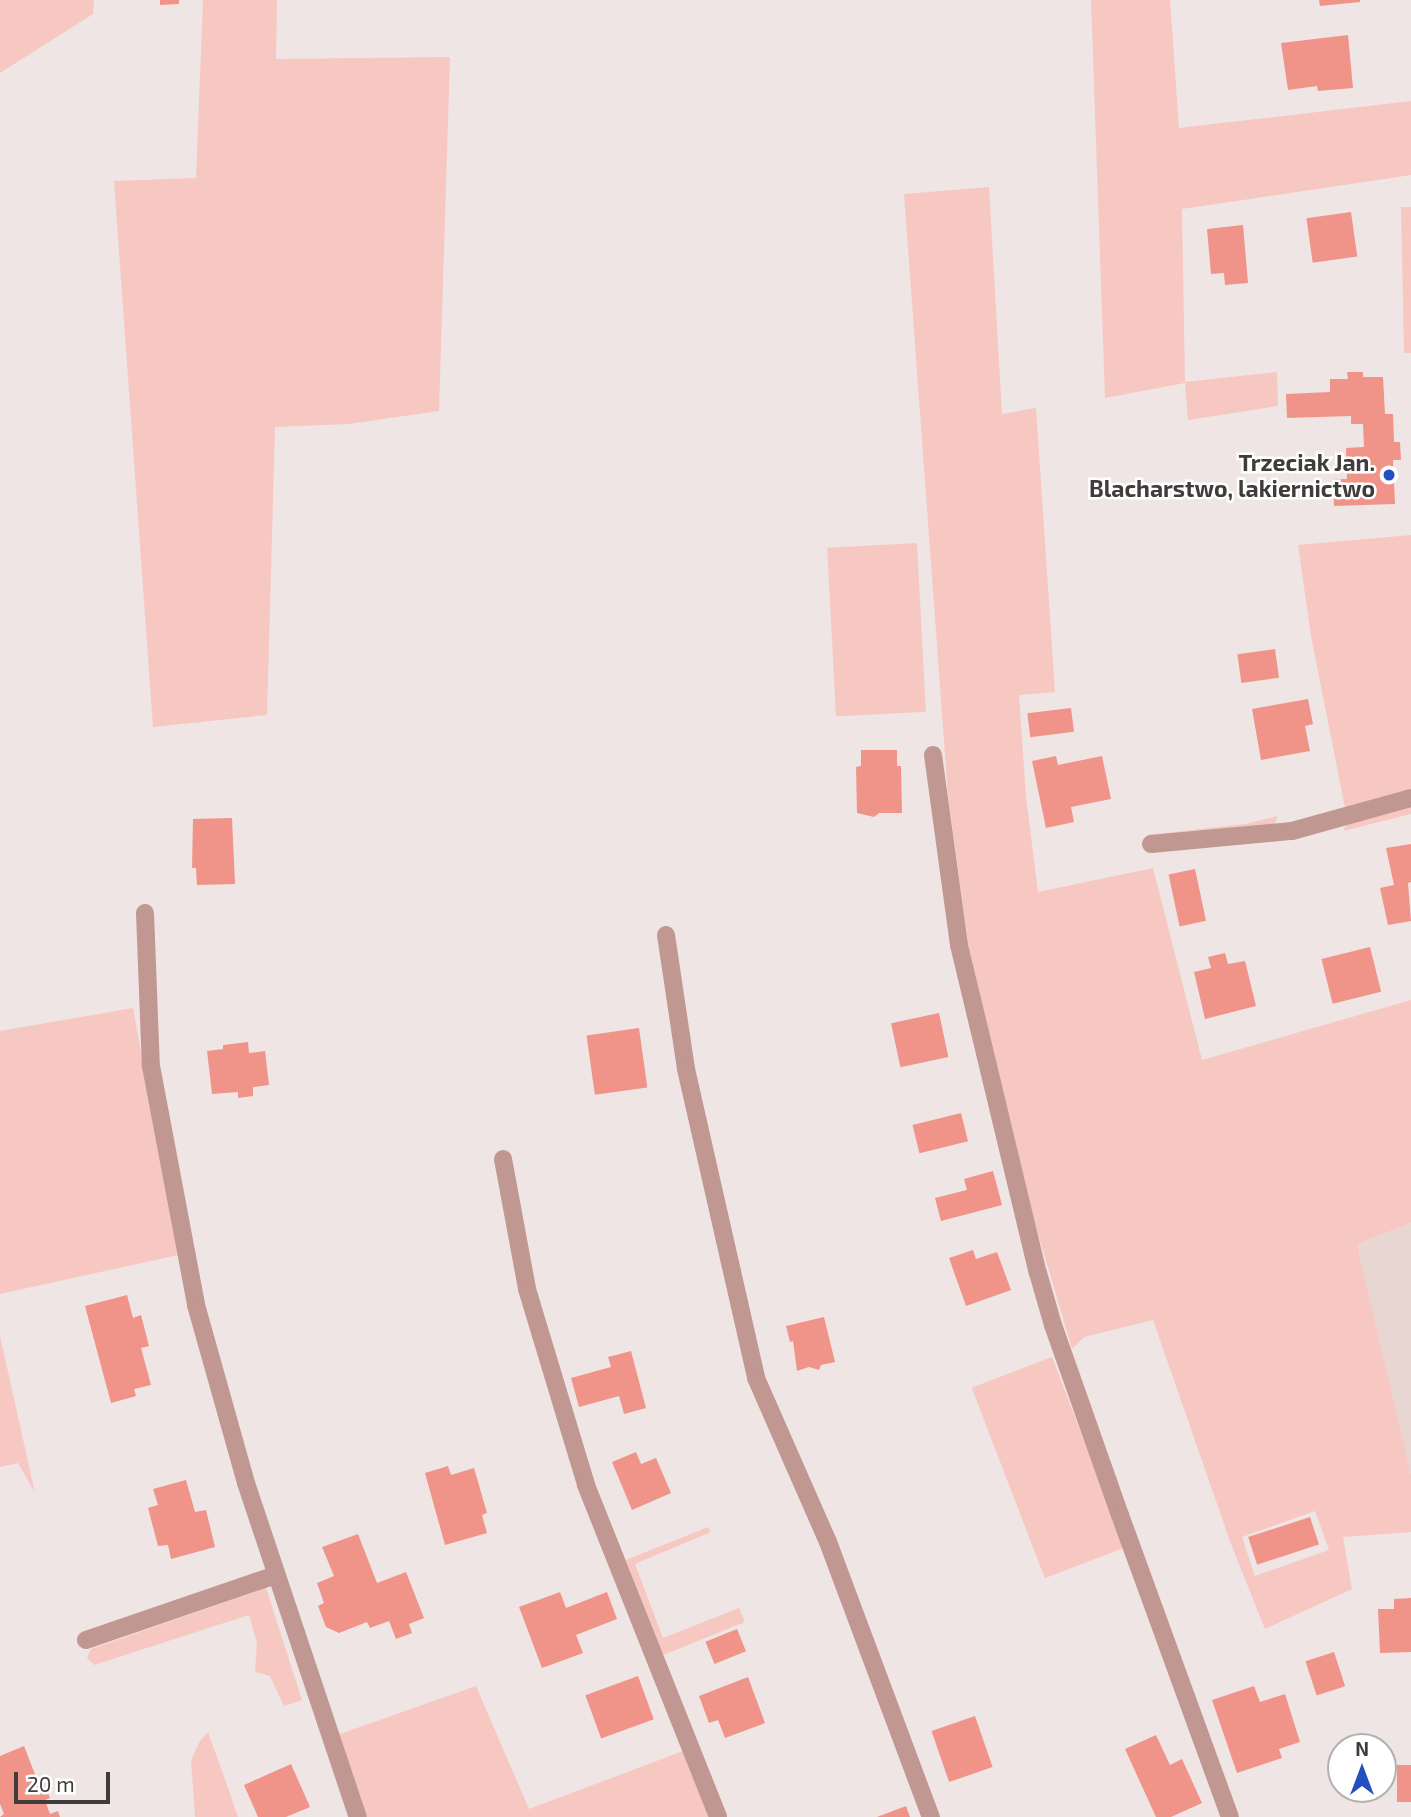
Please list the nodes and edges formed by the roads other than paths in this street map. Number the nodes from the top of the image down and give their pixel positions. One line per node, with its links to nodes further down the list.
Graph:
1 (933, 755): 12 (lane)
2 (1411, 798): 3 (lane)
3 (1151, 844)
4 (145, 913): 7 (lane)
5 (666, 935): 11 (lane)
6 (503, 1159): 10 (lane)
7 (276, 1575): 8 (lane); 9 (lane)
8 (86, 1640)
9 (358, 1817)
10 (718, 1817)
11 (931, 1817)
12 (1230, 1817)

